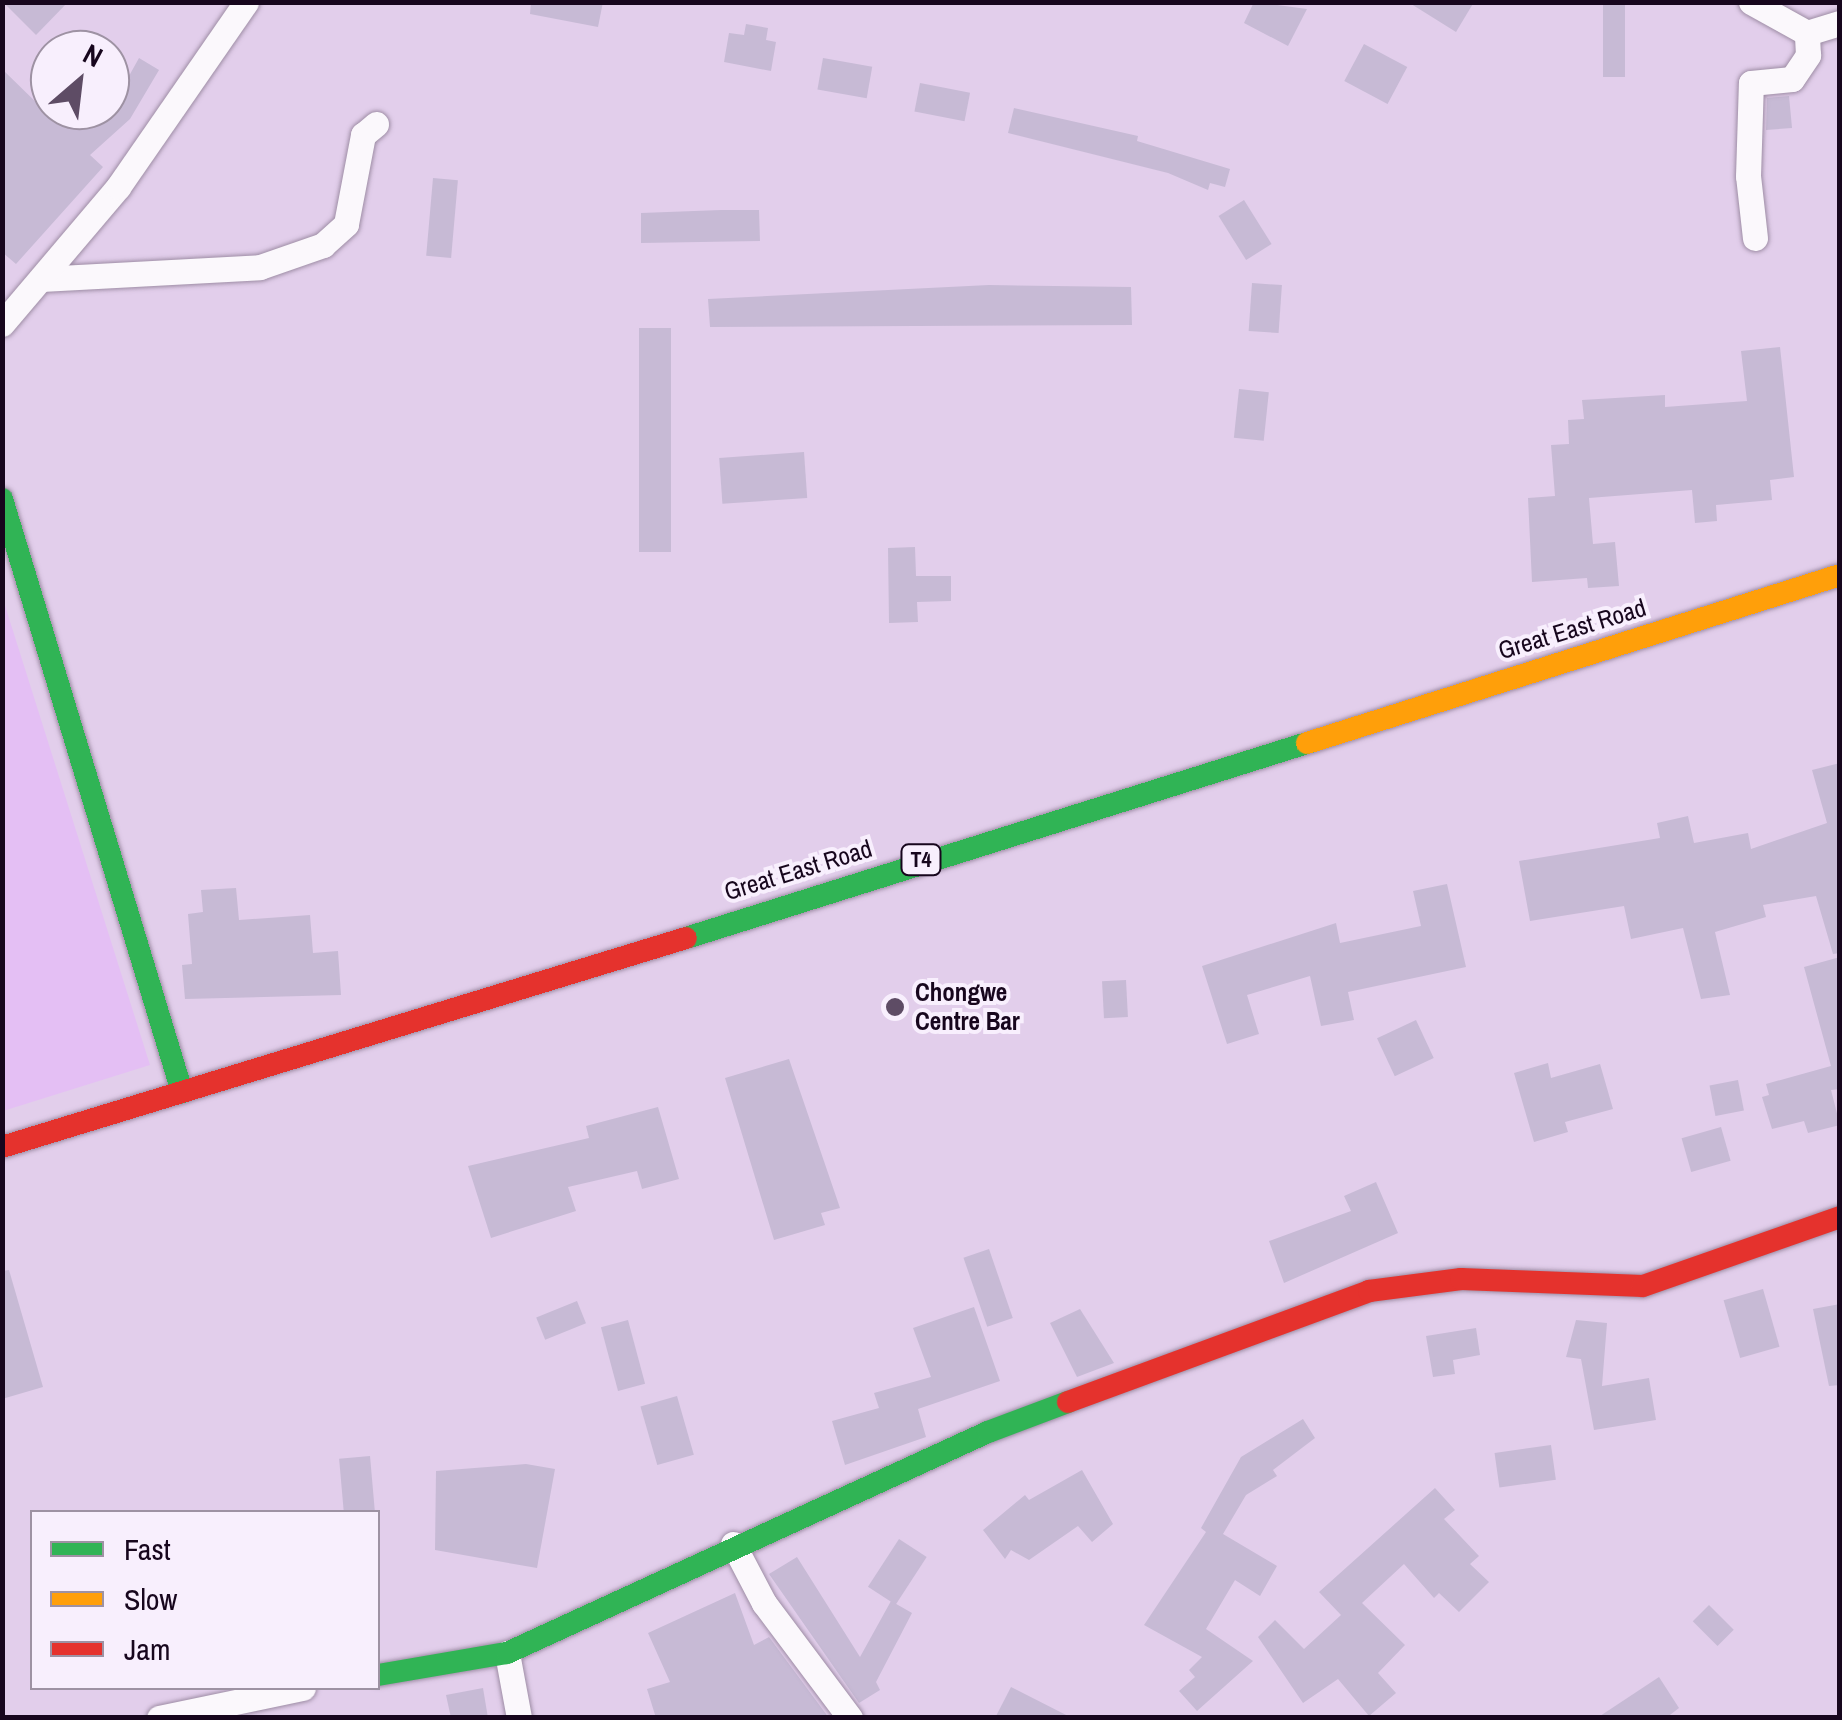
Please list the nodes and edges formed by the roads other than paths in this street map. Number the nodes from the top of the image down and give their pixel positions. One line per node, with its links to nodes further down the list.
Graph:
1 (246, 2): 7 (street)
2 (1750, 2): 4 (street)
3 (1840, 23): 4 (street)
4 (1807, 32): 6 (street)
5 (376, 124): 7 (street)
6 (1756, 238)
7 (41, 279): 8 (street)
8 (2, 324)
9 (2, 499): 11 (main road)
10 (1840, 575): 11 (main road, Great East Road / T4)
11 (182, 1092): 12 (main road, Great East Road / T4)
12 (2, 1147)
13 (1840, 1216): 14 (main road)
14 (733, 1544): 15 (main road); 20 (street)
15 (506, 1653): 16 (main road); 19 (street)
16 (380, 1675)
17 (293, 1690): 18 (street)
18 (159, 1718)
19 (520, 1718)
20 (850, 1718)

